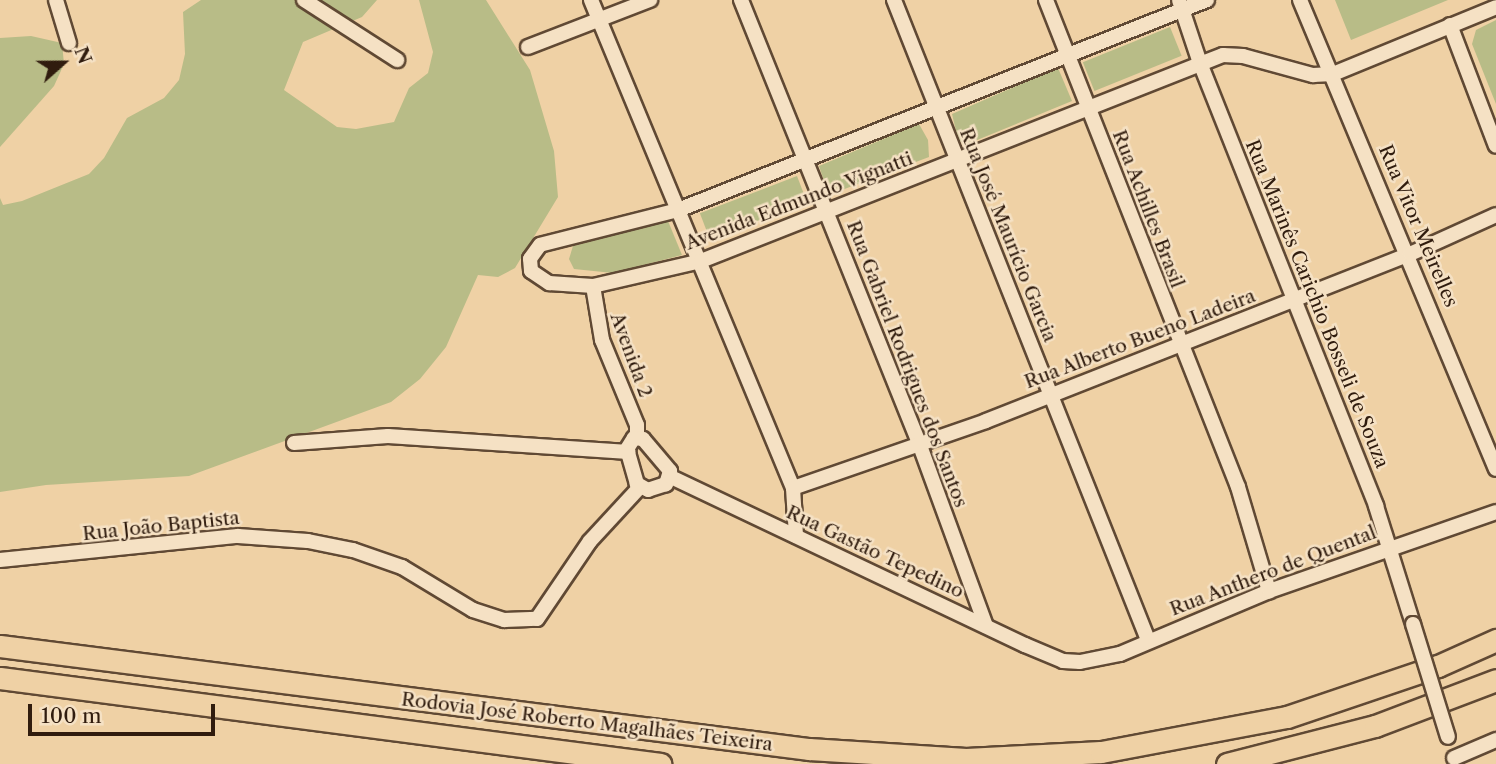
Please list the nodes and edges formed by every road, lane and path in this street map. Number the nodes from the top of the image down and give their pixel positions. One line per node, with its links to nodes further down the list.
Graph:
1 (56, 0): 14 (street)
2 (304, 0): 17 (street)
3 (591, 0): 12 (street)
4 (650, 0): 12 (street)
5 (741, 0): 23 (street, Rua Gabriel Rodrigues dos Santos)
6 (894, 0): 20 (street, Rua José Maurício Garcia)
7 (1046, 0): 16 (street, Rua Achilles Brasil)
8 (1206, 0): 10 (street, Avenida Edmundo Vignatti)
9 (1300, 0): 19 (street, Rua Vitor Meirelles)
10 (1181, 6): 16 (street, Avenida Edmundo Vignatti); 18 (street, Rua Marinês Carichio Bosseli de Souza)
11 (1496, 7): 13 (street, Avenida Edmundo Vignatti)
12 (599, 19): 15 (street); 25 (street)
13 (1450, 25): 19 (street, Avenida Edmundo Vignatti); 22 (street)
14 (69, 43)
15 (528, 47)
16 (1068, 52): 20 (street, Avenida Edmundo Vignatti); 21 (street, Rua Achilles Brasil)
17 (397, 60)
18 (1200, 63): 19 (street, Avenida Edmundo Vignatti); 21 (street, Avenida Edmundo Vignatti); 31 (street, Rua Marinês Carichio Bosseli de Souza)
19 (1333, 74): 28 (street, Rua Vitor Meirelles)
20 (939, 109): 23 (street, Avenida Edmundo Vignatti); 24 (street, Rua José Maurício Garcia)
21 (1088, 110): 24 (street, Avenida Edmundo Vignatti); 32 (street, Rua Achilles Brasil)
22 (1496, 146)
23 (808, 160): 25 (street, Avenida Edmundo Vignatti); 26 (street, Rua Gabriel Rodrigues dos Santos)
24 (958, 162): 26 (street, Avenida Edmundo Vignatti); 33 (street, Rua José Maurício Garcia)
25 (678, 210): 29 (street); 30 (street, Avenida Edmundo Vignatti)
26 (828, 213): 29 (street, Avenida Edmundo Vignatti); 36 (street, Rua Gabriel Rodrigues dos Santos)
27 (1496, 215): 28 (street, Rua Alberto Bueno Ladeira)
28 (1410, 254): 31 (street, Rua Alberto Bueno Ladeira); 38 (street, Rua Vitor Meirelles)
29 (701, 261): 30 (street, Avenida Edmundo Vignatti); 41 (street)
30 (593, 286): 34 (street, Avenida 2)
31 (1296, 299): 32 (street, Rua Alberto Bueno Ladeira); 44 (street, Rua Marinês Carichio Bosseli de Souza)
32 (1180, 343): 33 (street, Rua Alberto Bueno Ladeira); 46 (street, Rua Achilles Brasil)
33 (1051, 395): 36 (street, Rua Alberto Bueno Ladeira); 48 (street, Rua José Maurício Garcia)
34 (637, 437): 37 (street); 39 (street)
35 (294, 443): 37 (street)
36 (919, 443): 41 (street, Rua Alberto Bueno Ladeira); 47 (street, Rua Gabriel Rodrigues dos Santos)
37 (628, 452): 40 (street)
38 (1496, 470)
39 (671, 477): 40 (street); 43 (street, Rua Gastão Tepedino)
40 (640, 487): 45 (street, Rua João Baptista)
41 (793, 488): 43 (street)
42 (1496, 512): 44 (street, Rua Anthero de Quental)
43 (796, 536): 47 (street, Rua Gastão Tepedino)
44 (1387, 548): 46 (street, Rua Anthero de Quental); 55 (street, Rua Marinês Carichio Bosseli de Souza, bridge)
45 (0, 560)
46 (1269, 591): 48 (street, Rua Anthero de Quental)
47 (986, 626): 51 (street, Rua Gastão Tepedino)
48 (1148, 640): 51 (street, Rua Anthero de Quental)
49 (1496, 640): 50 (highway, Rodovia José Roberto Magalhães Teixeira)
50 (0, 646)
51 (1063, 661)
52 (0, 678): 56 (highway, Rodovia José Roberto Magalhães Teixeira)
53 (1496, 680): 57 (highway)
54 (1496, 740): 55 (street)
55 (1455, 761)
56 (660, 764)
57 (1227, 764)

